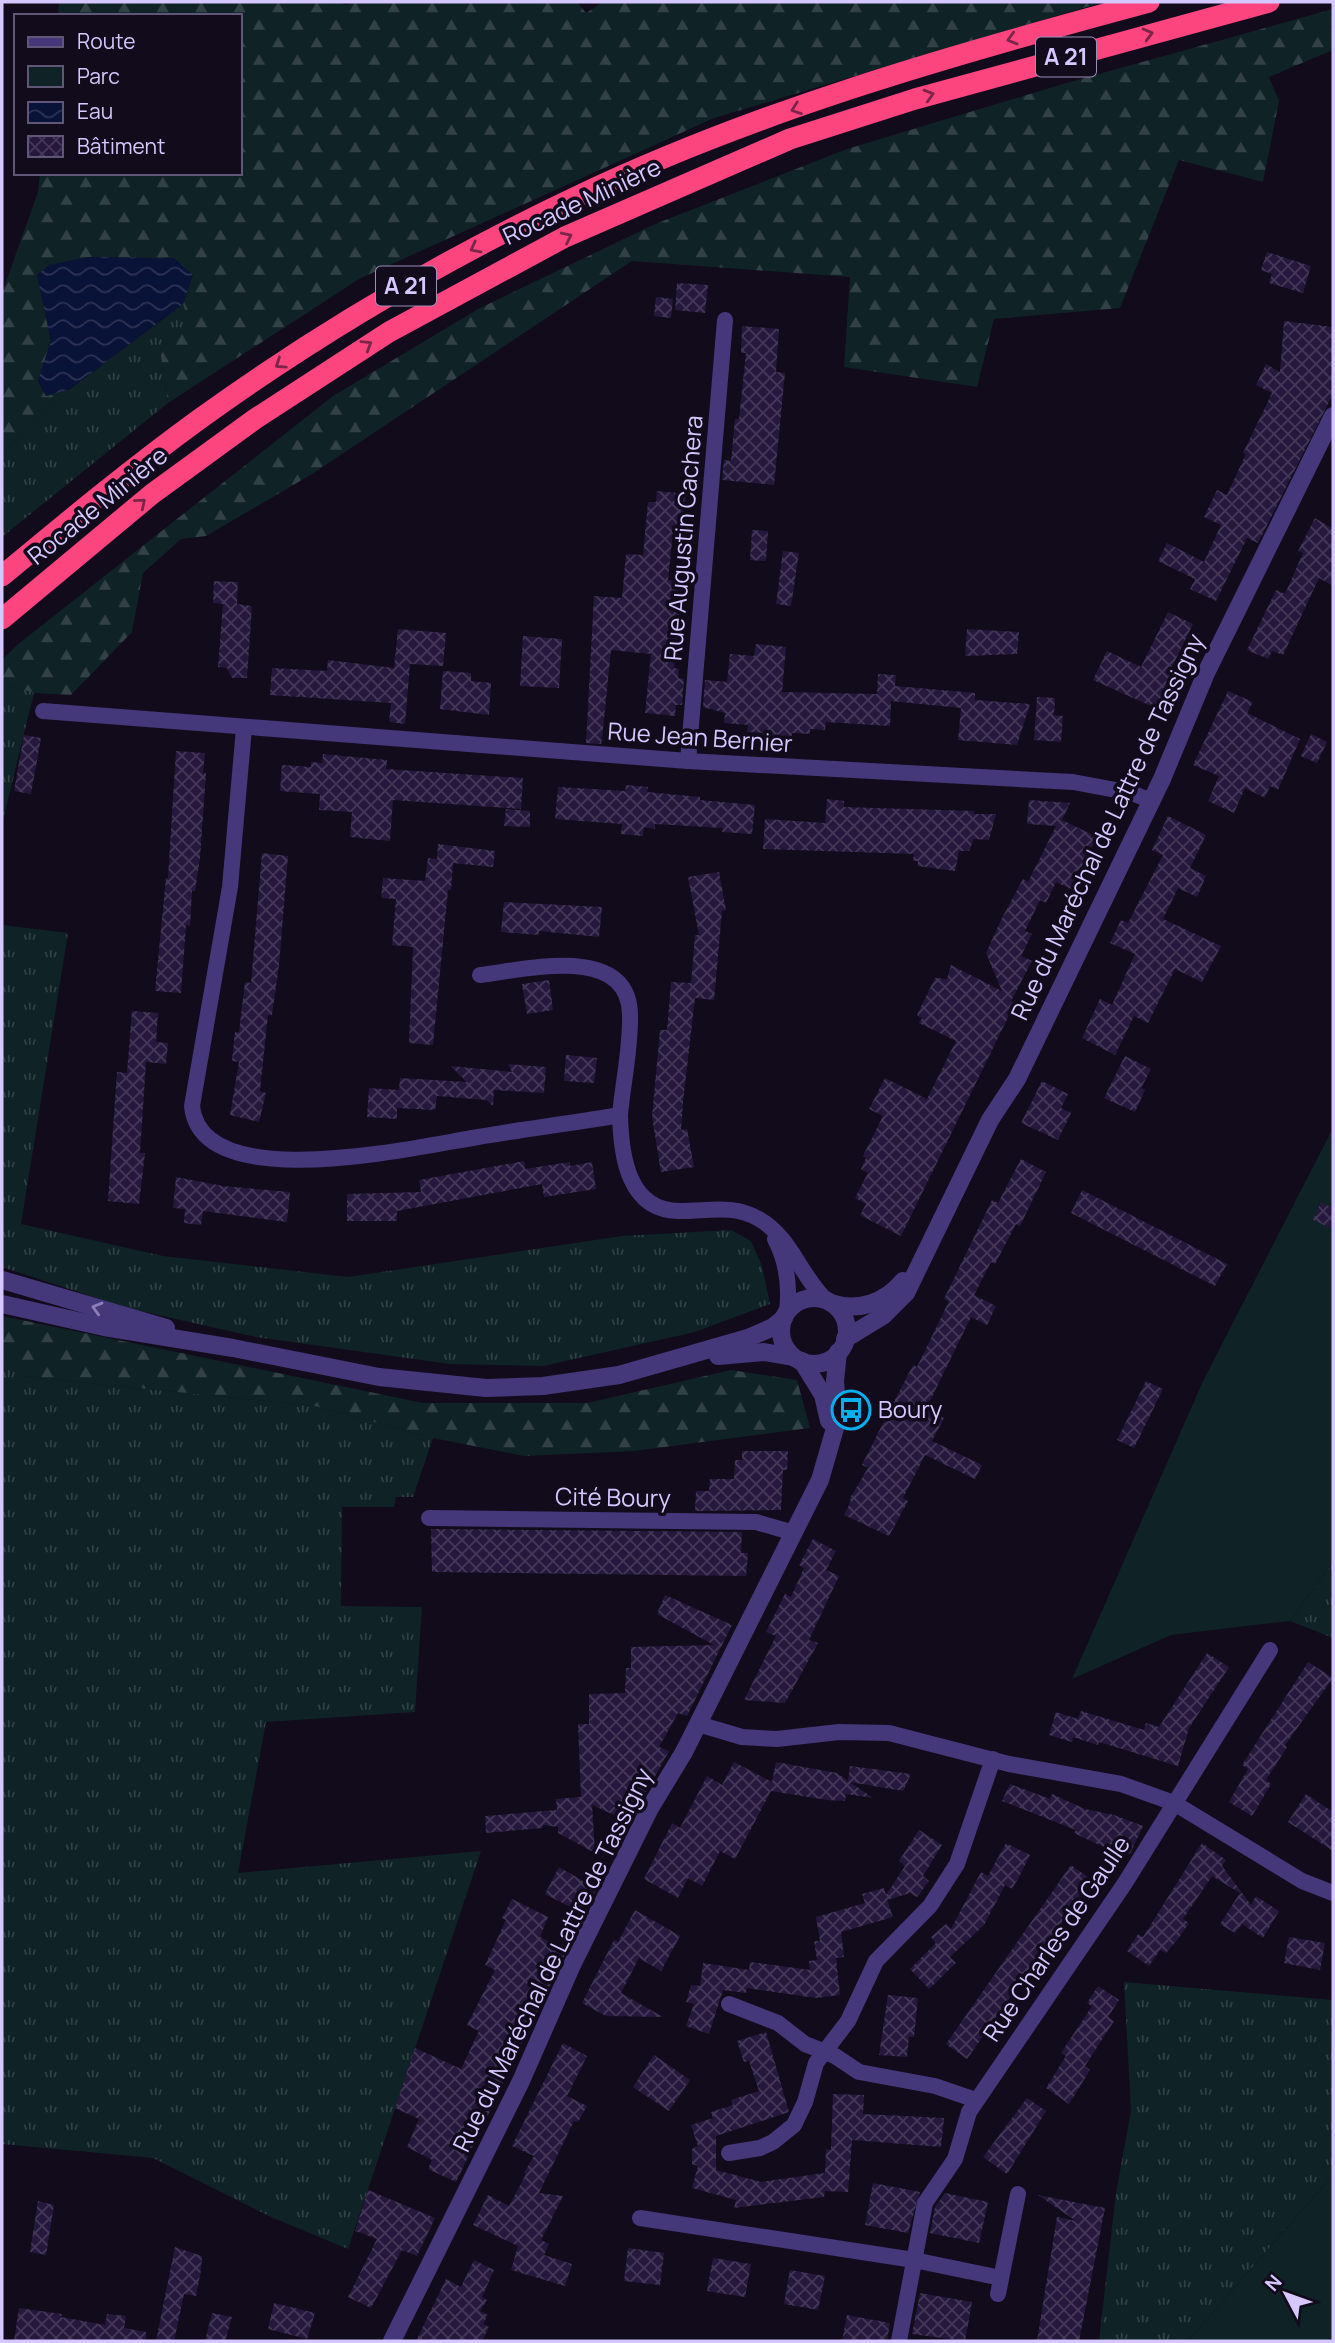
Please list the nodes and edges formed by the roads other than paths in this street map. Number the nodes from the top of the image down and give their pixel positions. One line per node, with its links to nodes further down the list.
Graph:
1 (1149, 2): 6 (highway, Rocade Minière / A 21, one-way to 6)
2 (1269, 2): 5 (highway, Rocade Minière / A 21, one-way to 2)
3 (725, 320): 11 (street, Rue Augustin Cachera)
4 (1333, 416): 12 (street, Rue du Maréchal de Lattre de Tassigny)
5 (88, 547): 7 (highway, Rocade Minière / A 21); 8 (highway)
6 (2, 576)
7 (2, 619)
8 (2, 637)
9 (43, 711): 10 (street, Rue Jean Bernier)
10 (244, 728): 11 (street, Rue Jean Bernier); 14 (street)
11 (688, 761): 12 (street, Rue Jean Bernier)
12 (1151, 801): 16 (street, Rue du Maréchal de Lattre de Tassigny)
13 (480, 975): 14 (street)
14 (620, 1115): 15 (street)
15 (762, 1220): 18 (street); 20 (street)
16 (923, 1256): 18 (street, Rue du Maréchal de Lattre de Tassigny); 21 (street, Rue du Maréchal de Lattre de Tassigny)
17 (2, 1280): 22 (street, one-way to 17)
18 (829, 1302): 20 (street); 21 (street)
19 (2, 1304): 22 (street)
20 (785, 1315): 23 (street); 24 (street)
21 (842, 1346): 23 (street); 25 (street, Rue du Maréchal de Lattre de Tassigny)
22 (233, 1348): 24 (street)
23 (798, 1359): 24 (street); 25 (street, Rue du Maréchal de Lattre de Tassigny)
24 (659, 1365)
25 (831, 1449): 27 (street, Rue du Maréchal de Lattre de Tassigny)
26 (429, 1518): 27 (street, Cité Boury)
27 (794, 1533): 29 (street, Rue du Maréchal de Lattre de Tassigny)
28 (1270, 1650): 31 (street, Rue Charles de Gaulle)
29 (698, 1724): 30 (street); 40 (street, Rue du Maréchal de Lattre de Tassigny)
30 (993, 1759): 31 (street); 34 (street)
31 (1174, 1803): 32 (street); 35 (street, Rue Charles de Gaulle)
32 (1333, 1893)
33 (729, 2004): 34 (street)
34 (825, 2052): 35 (street); 36 (street)
35 (976, 2100): 39 (street, Rue Charles de Gaulle)
36 (729, 2153)
37 (1018, 2193): 39 (street)
38 (640, 2218): 39 (street)
39 (914, 2260): 41 (street, Rue Charles de Gaulle)
40 (392, 2341)
41 (899, 2341)

